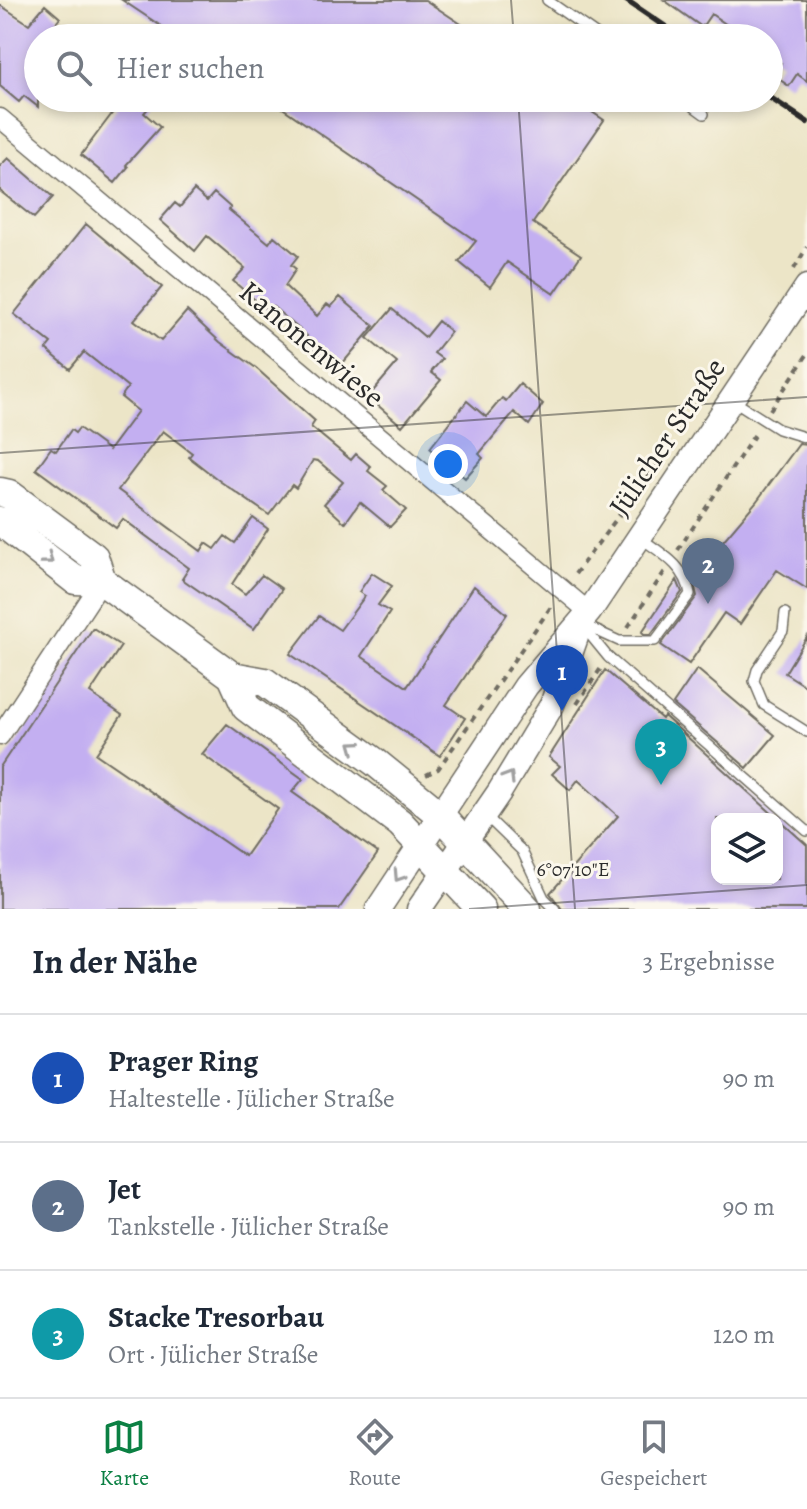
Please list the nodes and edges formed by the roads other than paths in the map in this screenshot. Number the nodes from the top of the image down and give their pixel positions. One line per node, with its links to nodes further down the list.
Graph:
1 (547, 0): 2 (lane)
2 (581, 24)
3 (701, 112): 4 (lane)
4 (704, 114)
5 (0, 118): 14 (street, Kanonenwiese)
6 (807, 287): 7 (main road, Jülicher Straße)
7 (731, 399): 8 (lane); 11 (main road, Jülicher Straße)
8 (805, 434)
9 (0, 492): 12 (main road)
10 (0, 521): 12 (main road, one-way to 12)
11 (639, 537): 14 (main road, Jülicher Straße); 14 (lane)
12 (102, 581): 15 (main road); 17 (street)
13 (785, 613): 16 (lane)
14 (585, 618): 18 (main road, Jülicher Straße, one-way to 14); 19 (main road, Jülicher Straße); 20 (lane)
15 (232, 676): 19 (main road, one-way to 15); 21 (main road)
16 (807, 732)
17 (0, 736)
18 (485, 815): 19 (main road, Jülicher Straße); 26 (lane)
19 (453, 828): 21 (main road, Jülicher Straße); 21 (main road, Jülicher Straße); 25 (main road)
20 (807, 831)
21 (433, 857): 22 (main road, Jülicher Straße, one-way to 22); 23 (main road, Jülicher Straße); 24 (main road)
22 (378, 909)
23 (419, 909)
24 (481, 909)
25 (527, 909)
26 (555, 909)

